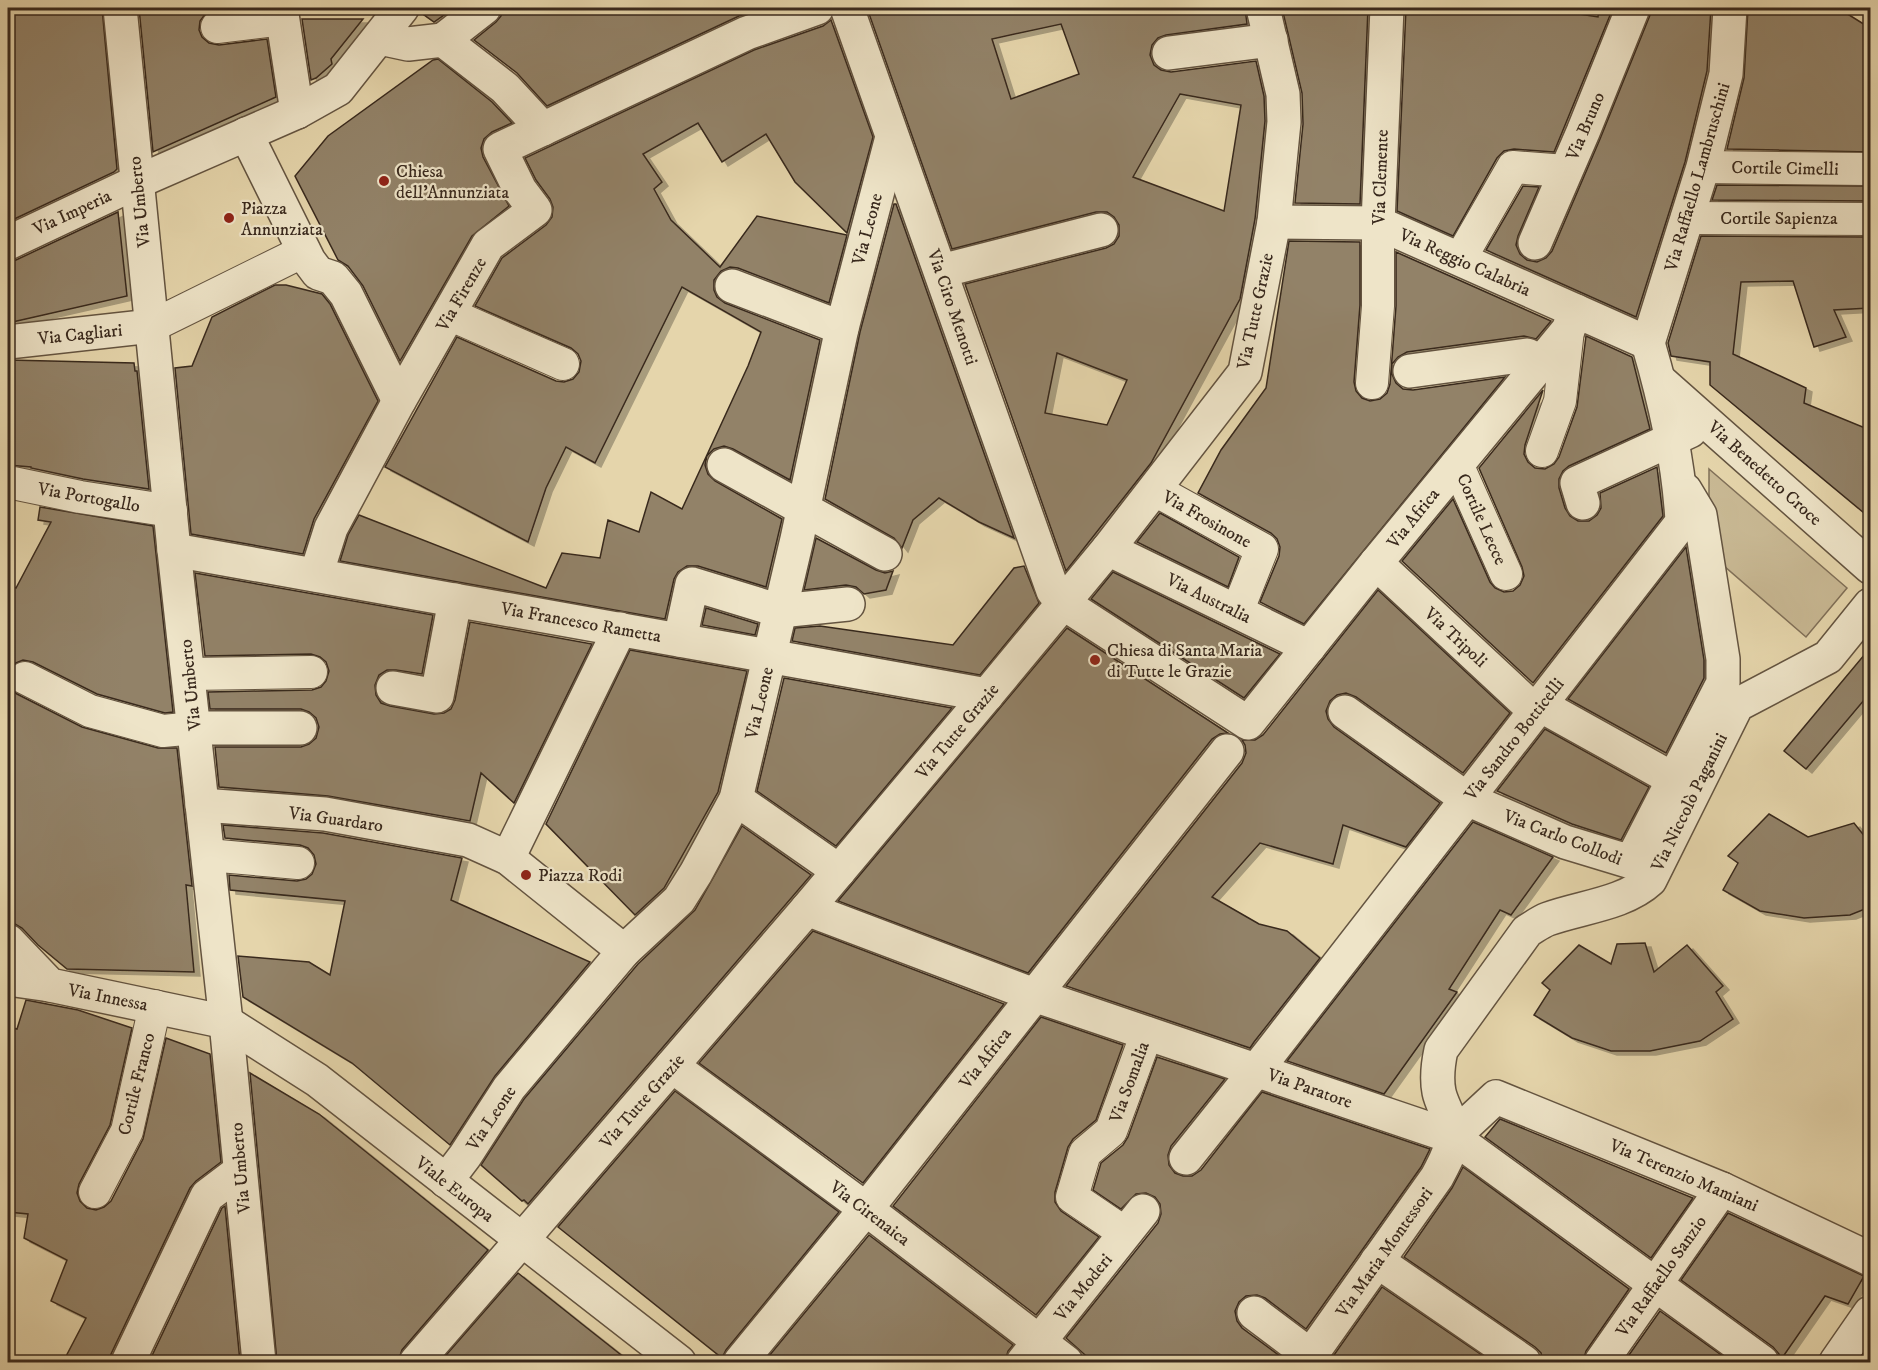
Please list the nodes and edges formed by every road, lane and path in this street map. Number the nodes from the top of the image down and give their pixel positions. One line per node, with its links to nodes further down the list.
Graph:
1 (120, 8): 23 (street, Via Umberto)
2 (402, 8): 12 (street, Via Imperia)
3 (484, 8): 13 (street)
4 (818, 8): 17 (street, Via Firenze)
5 (847, 8): 19 (street, Via Ciro Menotti)
6 (1263, 8): 14 (street, Via Tutte Grazie)
7 (1387, 8): 27 (street, Via Clemente)
8 (1633, 8): 22 (street, Via Bruno)
9 (1730, 8): 20 (street, Via Raffaello Lambruschini)
10 (282, 13): 11 (street); 16 (street)
11 (217, 27)
12 (380, 38): 13 (street); 16 (street, Via Imperia)
13 (443, 40): 17 (street)
14 (1271, 40): 15 (street); 26 (street, Via Tutte Grazie)
15 (1168, 53)
16 (297, 112): 18 (street, Via Imperia)
17 (543, 129): 35 (street, Via Firenze)
18 (246, 134): 23 (street, Via Imperia); 31 (street)
19 (892, 138): 33 (street, Via Ciro Menotti); 38 (street, Via Leone)
20 (1702, 167): 21 (street, Cortile Cimelli); 24 (street, Via Raffaello Lambruschini)
21 (1866, 169)
22 (1566, 171): 30 (street, Via Bruno); 32 (street)
23 (137, 182): 29 (street, Via Imperia); 37 (street, Via Umberto)
24 (1687, 218): 25 (street, Cortile Sapienza); 40 (street, Via Raffaello Lambruschini)
25 (1870, 219)
26 (1274, 222): 27 (street, Via Reggio Calabria); 54 (street, Via Tutte Grazie)
27 (1378, 223): 32 (street, Via Reggio Calabria); 45 (street, Via Clemente)
28 (1101, 230): 33 (street)
29 (8, 243)
30 (1535, 243)
31 (304, 251): 37 (street); 46 (street)
32 (1460, 259): 36 (street, Via Reggio Calabria)
33 (941, 271): 66 (street, Via Ciro Menotti)
34 (732, 286): 38 (street)
35 (449, 314): 42 (street); 46 (street, Via Firenze)
36 (1571, 321): 40 (street, Via Reggio Calabria); 41 (street, Via Africa); 49 (street)
37 (152, 326): 39 (street, Via Cagliari); 57 (street, Via Umberto)
38 (842, 328): 56 (street, Via Leone)
39 (8, 342)
40 (1648, 343): 44 (street, Via Sandro Botticelli)
41 (1542, 362): 43 (street); 50 (street, Via Africa)
42 (563, 364)
43 (1410, 371)
44 (1659, 380): 47 (street, Via Benedetto Croce); 48 (street, Via Sandro Botticelli)
45 (1372, 383)
46 (399, 401): 64 (street, Via Firenze)
47 (1708, 423): 48 (street); 62 (street, Via Benedetto Croce)
48 (1671, 441): 52 (street, Via Sandro Botticelli); 55 (street)
49 (1542, 451)
50 (1457, 464): 61 (street, Via Africa); 63 (street, Cortile Lecce)
51 (724, 465): 56 (street)
52 (1680, 481): 80 (street, Via Sandro Botticelli); 85 (street, Via Niccolò Paganini)
53 (8, 482): 57 (street, Via Portogallo)
54 (1155, 490): 58 (street, Via Tutte Grazie); 70 (street, Via Frosinone)
55 (1583, 503)
56 (803, 510): 60 (street); 69 (street, Via Leone)
57 (171, 511): 59 (street, Via Umberto)
58 (1108, 549): 66 (street, Via Tutte Grazie); 70 (street, Via Australia)
59 (174, 550): 64 (street, Via Francesco Rametta); 76 (street, Via Umberto)
60 (885, 554)
61 (1376, 563): 73 (street, Via Africa); 80 (street, Via Tripoli)
62 (1870, 567)
63 (1506, 574)
64 (316, 575): 65 (street, Via Francesco Rametta)
65 (455, 600): 71 (street, Via Francesco Rametta); 78 (street)
66 (1063, 603): 73 (street, Via Africa); 79 (street, Via Tutte Grazie)
67 (848, 604): 69 (street)
68 (1870, 605): 105 (street, Via Niccolò Paganini)
69 (780, 610): 72 (street); 74 (street, Via Leone)
70 (1237, 612): 73 (street, Via Australia)
71 (620, 629): 72 (street, Via Francesco Rametta); 90 (street)
72 (680, 640): 74 (street, Via Francesco Rametta)
73 (1309, 647)
74 (770, 656): 79 (street, Via Francesco Rametta); 86 (street, Via Leone)
75 (311, 672): 76 (street)
76 (189, 674): 82 (street, Via Umberto)
77 (25, 678): 82 (street)
78 (393, 688)
79 (987, 695): 93 (street, Via Tutte Grazie)
80 (1538, 708): 85 (street, Via Tripoli); 87 (street, Via Sandro Botticelli)
81 (1345, 712): 87 (street, Via Carlo Collodi)
82 (195, 728): 83 (street); 88 (street, Via Umberto)
83 (300, 728)
84 (1227, 751): 99 (street, Via Africa)
85 (1673, 779): 91 (street, Via Niccolò Paganini)
86 (736, 799): 93 (street); 96 (street, Via Leone)
87 (1467, 799): 91 (street, Via Carlo Collodi); 104 (street, Via Sandro Botticelli)
88 (202, 805): 89 (street, Via Umberto); 90 (street, Via Guardaro)
89 (208, 855): 92 (street); 101 (street, Via Umberto)
90 (508, 858): 96 (street, Via Guardaro)
91 (1631, 862)
92 (298, 863)
93 (839, 871): 94 (street, Via Tutte Grazie)
94 (807, 909): 99 (street, Via Paratore); 103 (street, Via Tutte Grazie)
95 (8, 940): 98 (street, Via Innessa)
96 (624, 951): 108 (street, Via Leone)
97 (8, 978): 98 (street)
98 (50, 985): 100 (street, Via Innessa)
99 (1034, 995): 102 (street, Via Paratore); 111 (street, Via Africa)
100 (155, 1006): 101 (street, Via Innessa); 110 (street, Cortile Franco)
101 (226, 1022): 107 (street, Via Umberto); 108 (street, Viale Europa)
102 (1147, 1033): 104 (street, Via Paratore); 112 (street, Via Somalia)
103 (672, 1066): 111 (street, Via Cirenaica); 113 (street, Via Tutte Grazie)
104 (1257, 1069): 105 (street, Via Paratore); 106 (street)
105 (1452, 1137): 109 (street, Via Terenzio Mamiani); 115 (street, Via Maria Montessori); 116 (street, Via Paratore)
106 (1186, 1158)
107 (240, 1171): 121 (street); 122 (street, Via Umberto)
108 (446, 1181): 113 (street, Viale Europa)
109 (1722, 1189): 114 (street, Via Terenzio Mamiani); 116 (street, Via Raffaello Sanzio)
110 (95, 1192)
111 (866, 1209): 119 (street, Via Cirenaica); 125 (street, Via Africa)
112 (1134, 1222): 119 (street, Via Moderi)
113 (521, 1241): 123 (street, Via Tutte Grazie); 124 (street, Viale Europa)
114 (1870, 1259)
115 (1377, 1261): 120 (street, Via Maria Montessori); 127 (street)
116 (1655, 1284): 128 (street, Via Raffaello Sanzio); 129 (street, Via Paratore)
117 (1254, 1313): 120 (street)
118 (1870, 1313): 130 (street)
119 (1031, 1352): 126 (street, Via Cirenaica)
120 (1309, 1359)
121 (128, 1362)
122 (259, 1362)
123 (416, 1362)
124 (679, 1362)
125 (740, 1362)
126 (1066, 1362)
127 (1524, 1362)
128 (1601, 1362)
129 (1762, 1362)
130 (1836, 1362)

